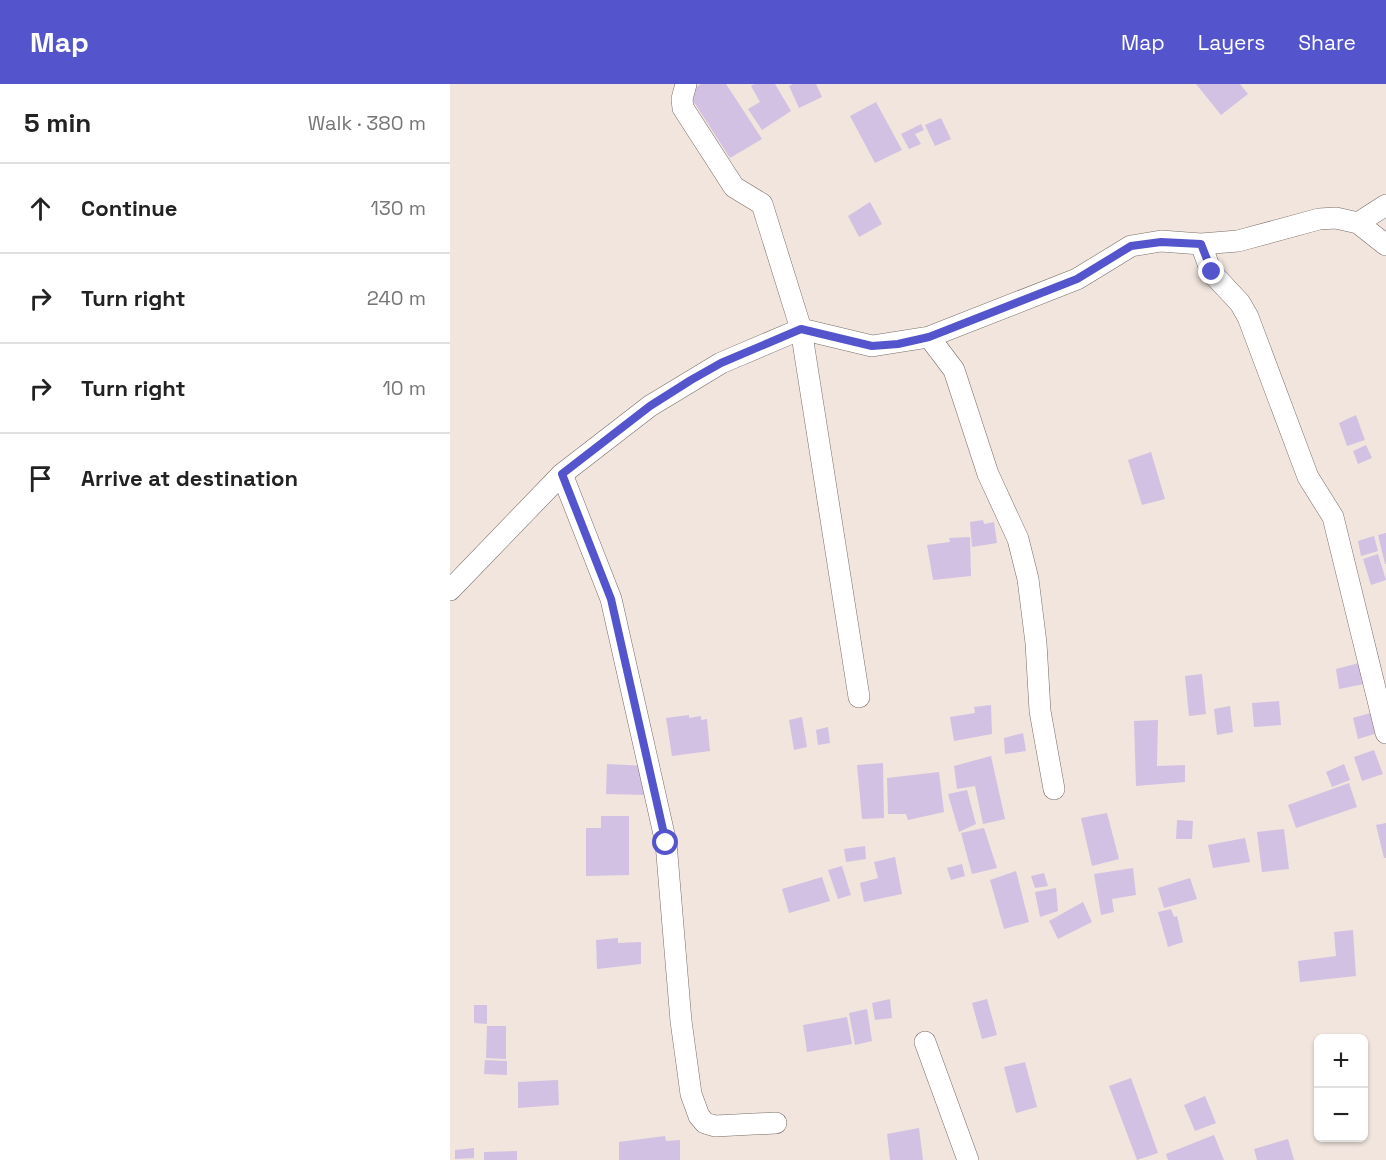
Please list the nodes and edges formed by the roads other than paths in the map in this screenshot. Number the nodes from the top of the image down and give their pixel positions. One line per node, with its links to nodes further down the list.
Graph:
1 (686, 84): 6 (street)
2 (1386, 205): 3 (street)
3 (1358, 223): 4 (street); 5 (street)
4 (1201, 244): 7 (street); 11 (street)
5 (1386, 245)
6 (801, 329): 7 (street); 8 (street); 10 (street)
7 (929, 337): 12 (street)
8 (562, 474): 9 (street); 14 (street)
9 (450, 590)
10 (859, 697)
11 (1386, 733)
12 (1054, 789)
13 (925, 1042): 15 (street)
14 (776, 1124)
15 (968, 1160)

